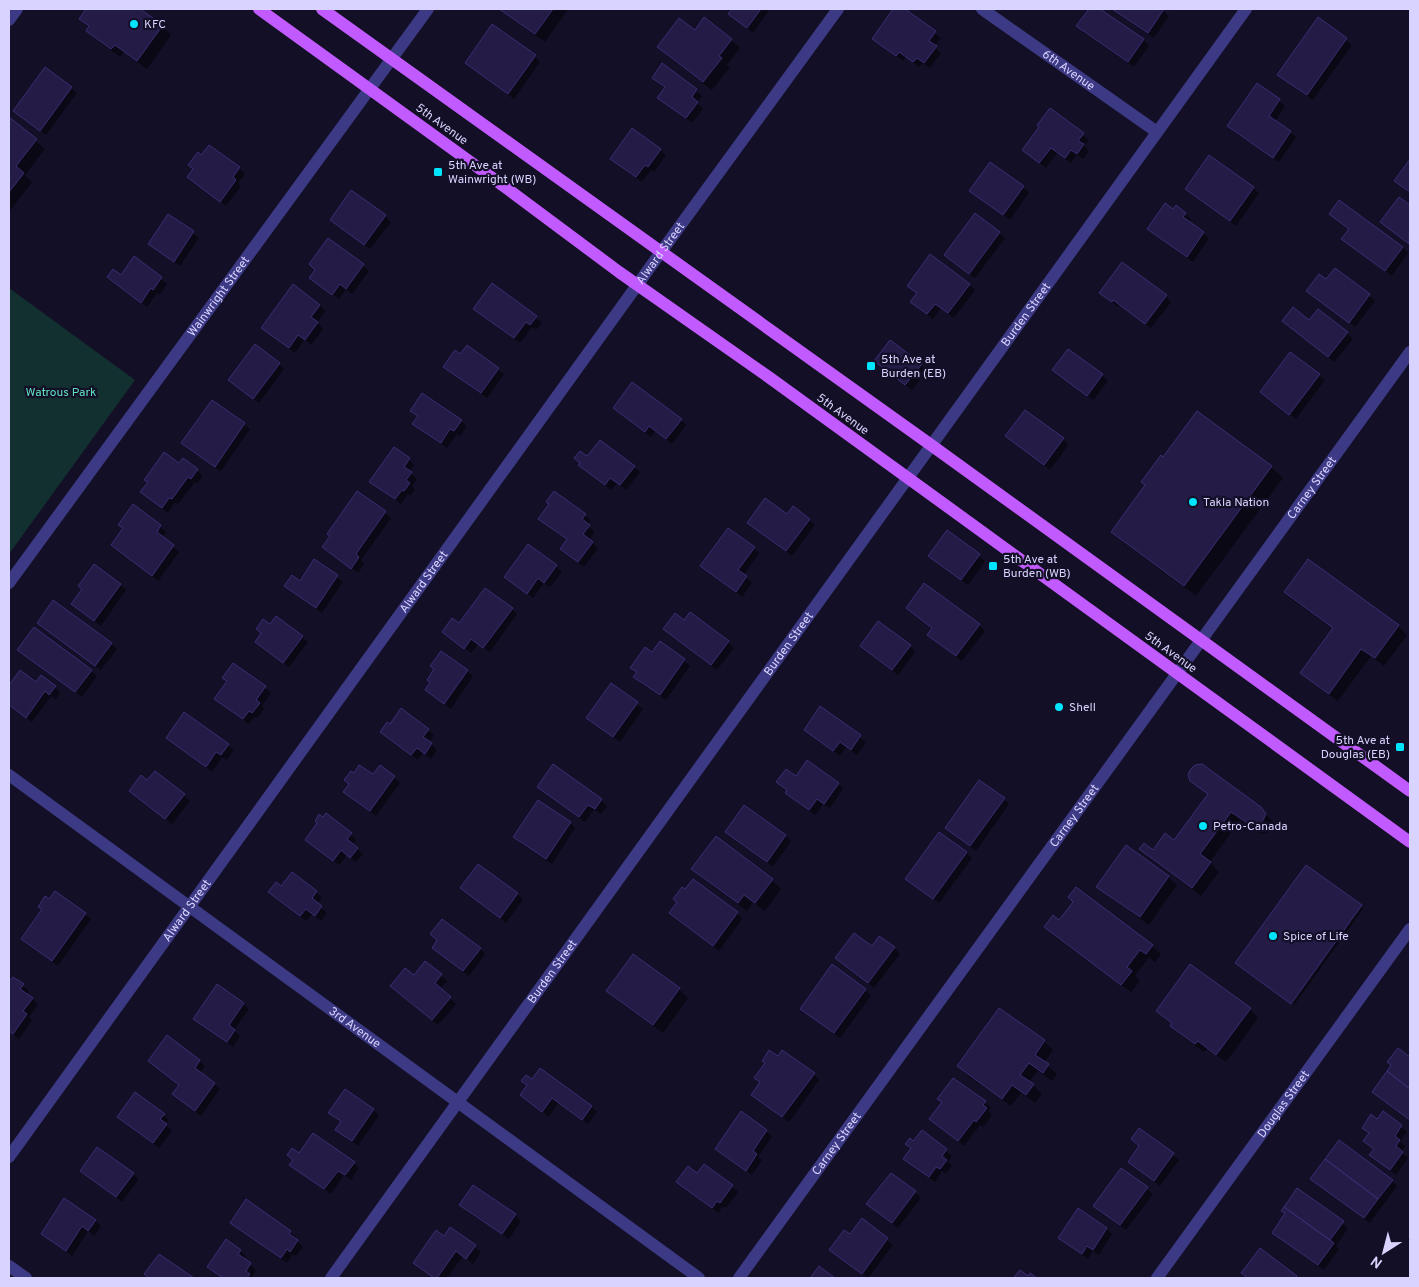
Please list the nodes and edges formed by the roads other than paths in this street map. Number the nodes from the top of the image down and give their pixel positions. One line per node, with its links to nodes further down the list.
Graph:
1 (17, 9): 8 (street)
2 (259, 9): 10 (main road, 5th Avenue)
3 (322, 9): 9 (main road, 5th Avenue)
4 (428, 9): 9 (street, Wainwright Street)
5 (838, 9): 12 (street, Alward Street)
6 (982, 9): 11 (street, 6th Avenue)
7 (1246, 9): 11 (street, Burden Street)
8 (9, 20)
9 (392, 59): 10 (street, Wainwright Street); 12 (main road, 5th Avenue)
10 (370, 89): 13 (main road, 5th Avenue); 17 (street, Wainwright Street)
11 (1157, 132): 15 (street, Burden Street)
12 (661, 252): 13 (street, Alward Street); 15 (main road, 5th Avenue)
13 (637, 284): 16 (main road, 5th Avenue); 23 (street, Alward Street)
14 (1410, 352): 18 (street, Carney Street)
15 (931, 445): 16 (street, Burden Street); 18 (main road, 5th Avenue)
16 (907, 478): 19 (main road, 5th Avenue); 25 (street, Burden Street)
17 (9, 583)
18 (1201, 640): 19 (street, Carney Street); 21 (main road, 5th Avenue)
19 (1177, 673): 22 (main road, 5th Avenue); 31 (street, Carney Street)
20 (9, 775): 23 (street, 3rd Avenue)
21 (1410, 791)
22 (1410, 842)
23 (190, 906): 25 (street, 3rd Avenue); 26 (street, Alward Street)
24 (1410, 929): 32 (street, Douglas Street)
25 (458, 1102): 29 (street, Burden Street); 30 (street, 3rd Avenue)
26 (9, 1157)
27 (9, 1266): 28 (street)
28 (26, 1278)
29 (330, 1278)
30 (699, 1278)
31 (738, 1278)
32 (1157, 1278)

